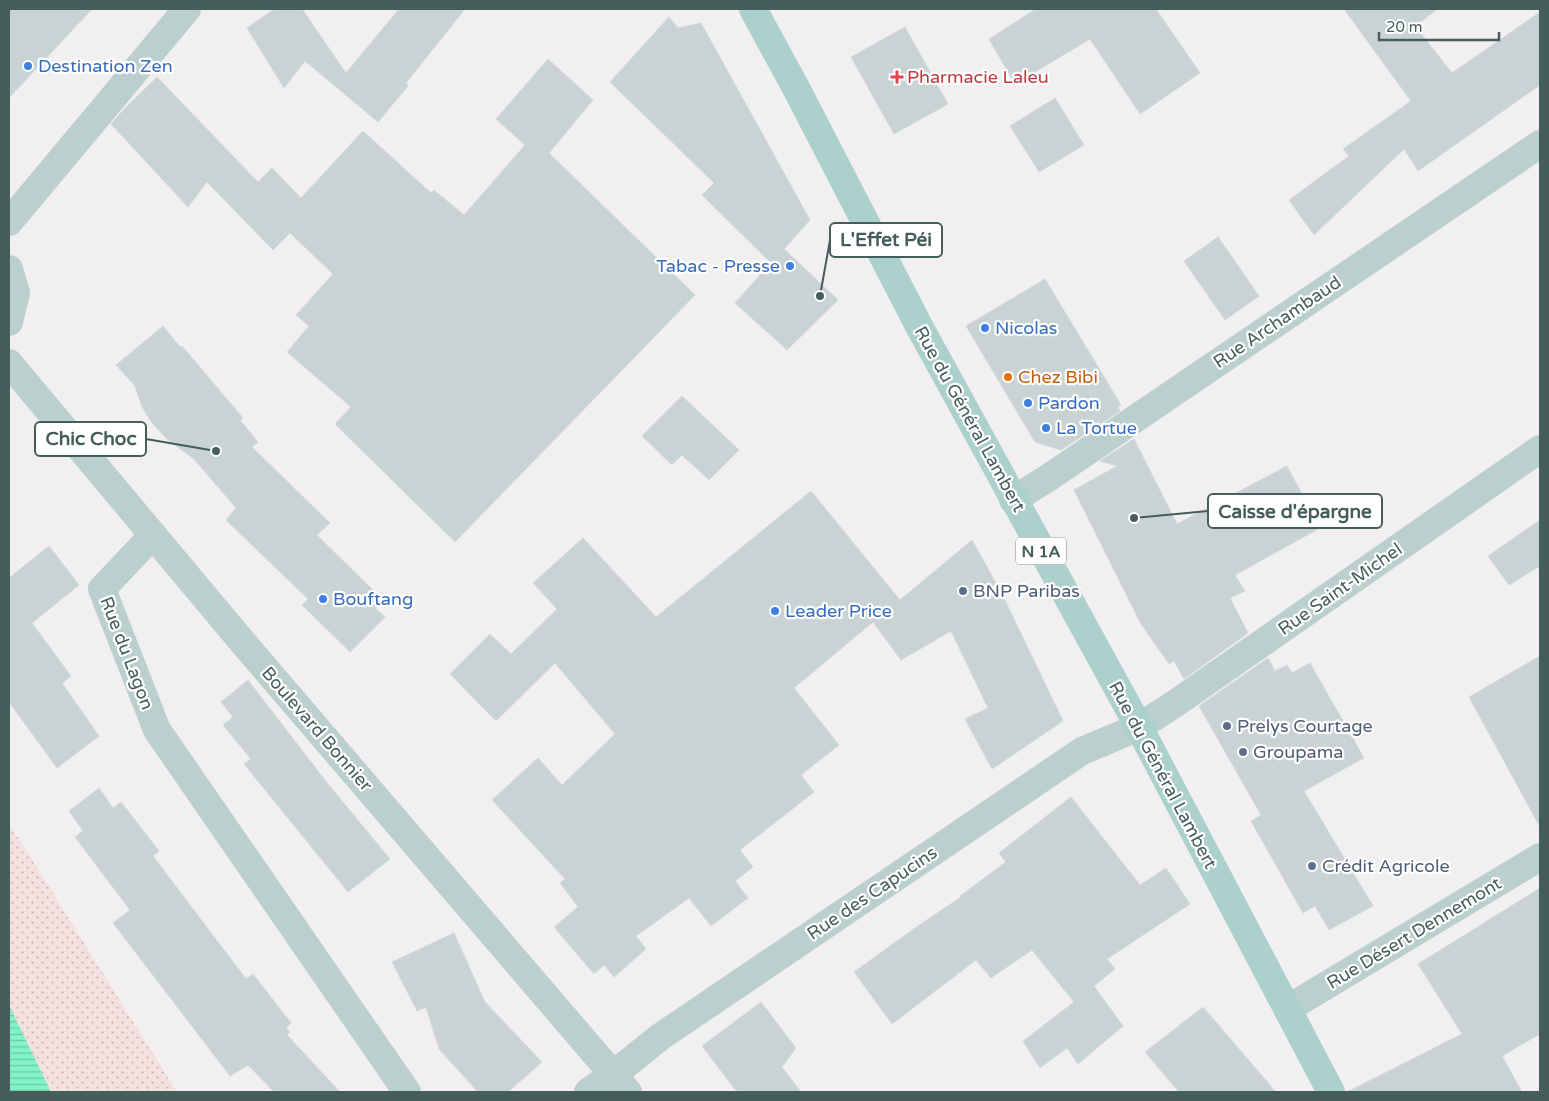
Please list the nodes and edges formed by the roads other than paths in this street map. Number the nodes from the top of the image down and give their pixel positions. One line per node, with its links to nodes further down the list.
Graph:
1 (187, 9): 4 (street)
2 (753, 9): 9 (main road, Rue du Général Lambert / N 1A)
3 (1540, 144): 9 (street, Rue Archambaud)
4 (9, 222)
5 (9, 269): 6 (street)
6 (9, 322)
7 (9, 363): 10 (street, Boulevard Bonnier)
8 (1540, 449): 11 (street, Rue Saint-Michel)
9 (1013, 500): 11 (main road, Rue du Général Lambert / N 1A)
10 (153, 535): 14 (street, Boulevard Bonnier); 15 (street, Rue du Lagon)
11 (1139, 728): 13 (main road, Rue du Général Lambert / N 1A); 14 (street, Rue des Capucins)
12 (1540, 858): 13 (street, Rue Désert Dennemont)
13 (1287, 1009): 17 (main road, Rue du Général Lambert / N 1A)
14 (621, 1083): 16 (street, Rue des Capucins)
15 (407, 1092)
16 (588, 1092)
17 (1331, 1092)

